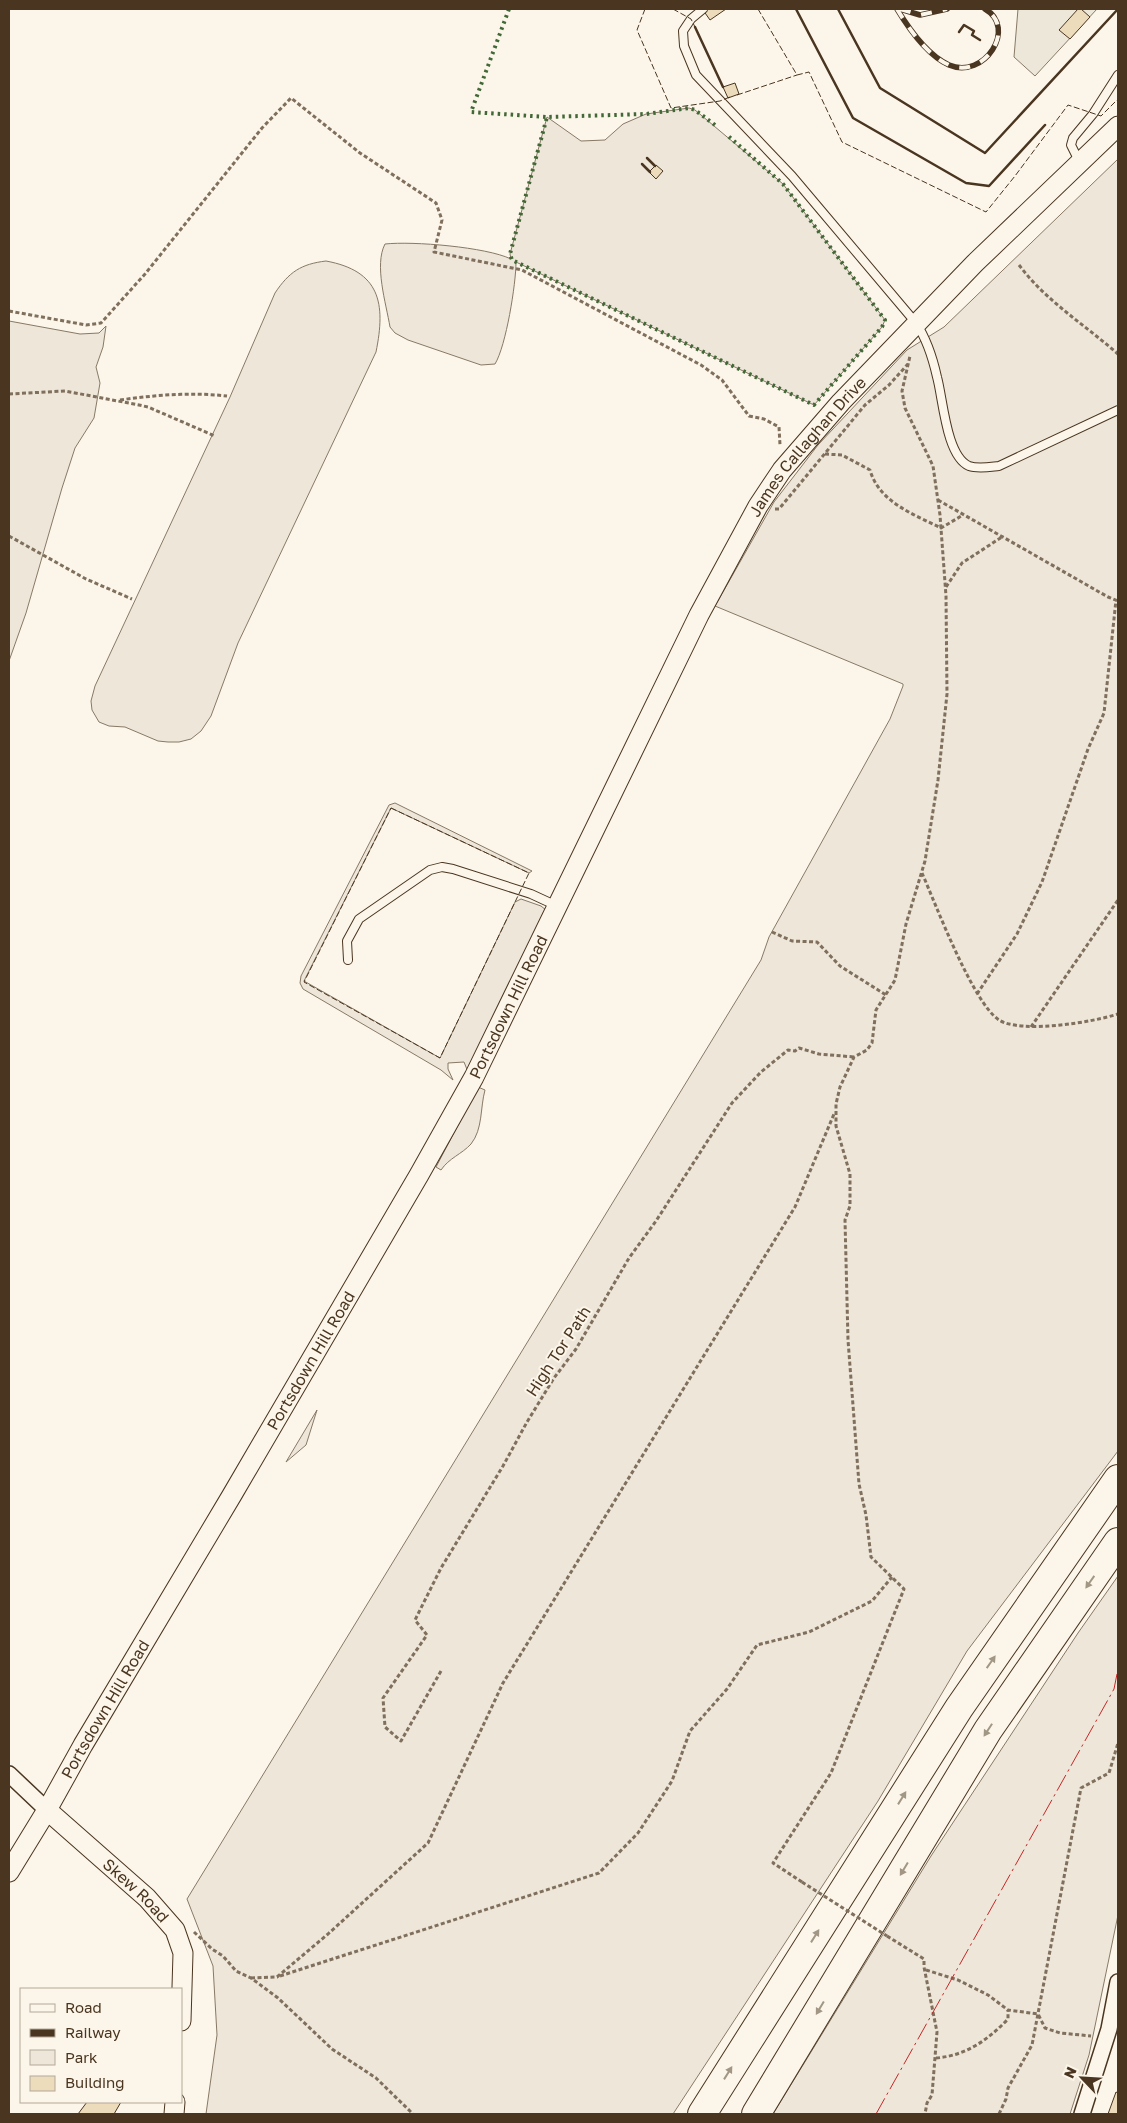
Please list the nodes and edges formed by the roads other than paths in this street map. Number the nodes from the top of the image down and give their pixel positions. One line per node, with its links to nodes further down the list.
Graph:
1 (704, 9): 5 (lane)
2 (1118, 75): 4 (lane)
3 (1118, 126): 4 (street, James Callaghan Drive)
4 (1081, 163): 5 (street, James Callaghan Drive)
5 (916, 323): 6 (lane); 7 (street, James Callaghan Drive)
6 (1118, 410)
7 (591, 836): 8 (street, Portsdown Hill Road)
8 (557, 906): 9 (lane); 13 (street, Portsdown Hill Road)
9 (348, 960)
10 (1118, 1479): 18 (highway, one-way to 10)
11 (1118, 1542): 19 (highway, one-way to 19)
12 (9, 1774): 13 (street)
13 (47, 1810): 14 (street, Portsdown Hill Road); 16 (street, Skew Road)
14 (9, 1872)
15 (1118, 1982): 17 (street)
16 (182, 1988)
17 (1111, 2032): 20 (street)
18 (702, 2114)
19 (756, 2114)
20 (1082, 2114)

